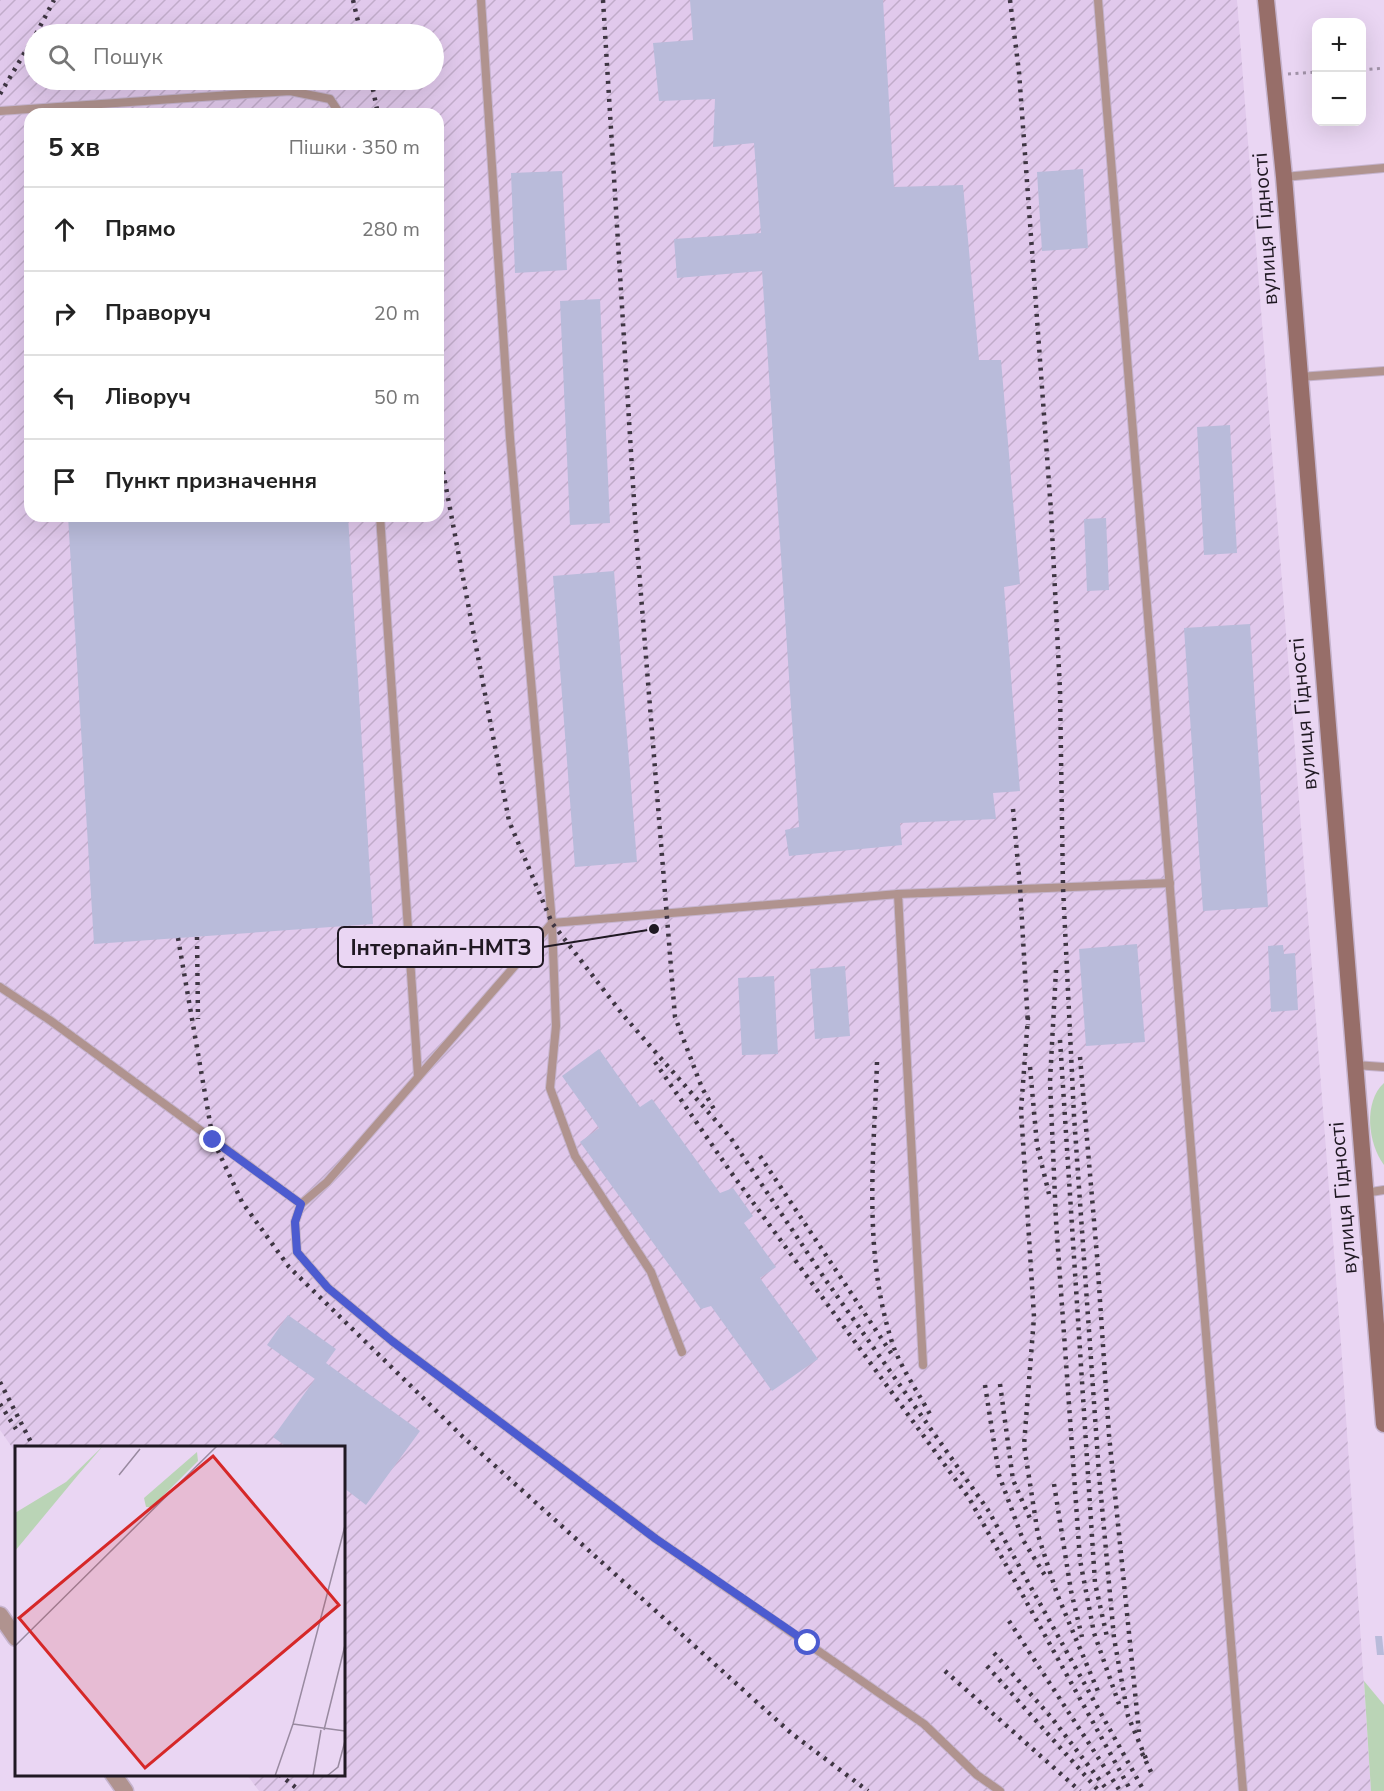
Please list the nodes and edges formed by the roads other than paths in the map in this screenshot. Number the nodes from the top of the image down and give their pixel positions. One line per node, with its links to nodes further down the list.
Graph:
1 (481, 0): 15 (lane)
2 (1098, 0): 13 (lane)
3 (1266, 0): 9 (main road, вулиця Гідності)
4 (44, 108): 5 (lane)
5 (336, 108)
6 (24, 109): 7 (lane)
7 (0, 111)
8 (1384, 168): 9 (lane)
9 (1284, 177): 11 (main road, вулиця Гідності)
10 (1384, 370): 11 (lane)
11 (1298, 377): 17 (main road, вулиця Гідності)
12 (380, 522): 19 (lane)
13 (1170, 883): 14 (lane); 31 (lane)
14 (898, 894): 15 (lane); 24 (lane)
15 (552, 923): 19 (lane); 23 (lane)
16 (0, 987): 22 (lane)
17 (1355, 1065): 18 (lane); 21 (main road, вулиця Гідності)
18 (1384, 1067)
19 (418, 1076): 22 (lane)
20 (1384, 1190): 21 (lane)
21 (1365, 1193): 25 (main road, вулиця Гідності)
22 (301, 1204): 30 (lane)
23 (682, 1352)
24 (923, 1365)
25 (1384, 1424)
26 (0, 1615): 27 (street)
27 (15, 1637)
28 (114, 1776): 29 (street)
29 (125, 1791)
30 (1000, 1791)
31 (1243, 1791)

